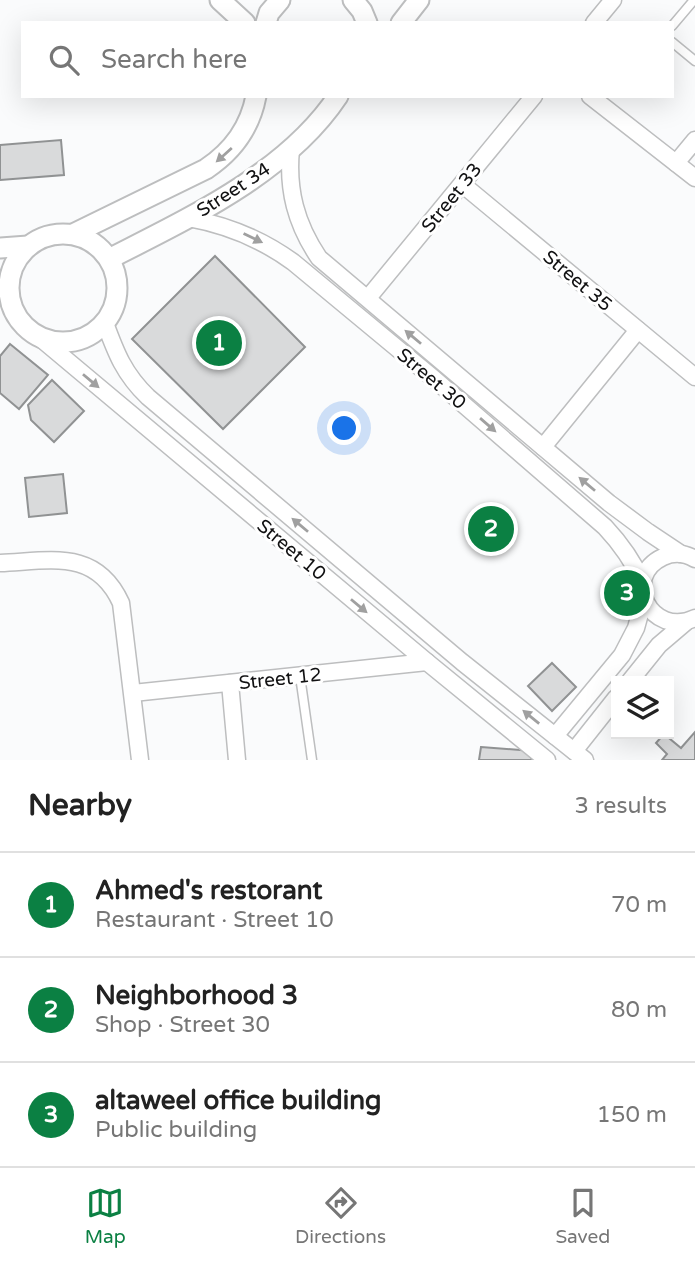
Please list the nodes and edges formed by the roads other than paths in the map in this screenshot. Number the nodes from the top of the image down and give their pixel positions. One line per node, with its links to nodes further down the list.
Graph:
1 (220, 0): 7 (street)
2 (280, 0): 8 (street)
3 (353, 0): 9 (street)
4 (419, 0): 10 (street)
5 (613, 0): 11 (street)
6 (694, 0): 12 (lane)
7 (243, 21)
8 (267, 21)
9 (365, 21)
10 (403, 21)
11 (596, 21)
12 (674, 24)
13 (674, 44): 14 (lane)
14 (695, 61)
15 (255, 98): 25 (street, Street 34, one-way to 25)
16 (337, 98): 20 (street, Street 34)
17 (532, 98): 23 (street, Street 33)
18 (593, 98): 21 (street)
19 (695, 140): 21 (street)
20 (291, 149): 24 (street, Street 34); 26 (street, Street 30)
21 (676, 163): 22 (street)
22 (695, 178)
23 (462, 184): 31 (street, Street 33); 34 (street, Street 35)
24 (188, 218): 29 (street, Street 34); 30 (street, Street 30, one-way to 30)
25 (73, 234): 27 (street); 29 (street)
26 (311, 245): 30 (street); 31 (street, Street 30)
27 (27, 246): 28 (street); 32 (street)
28 (0, 248)
29 (109, 259): 33 (street)
30 (293, 262): 39 (street, Street 30, one-way to 39)
31 (368, 298): 37 (street, Street 30, one-way to 31)
32 (6, 304): 35 (street)
33 (105, 323): 35 (street); 44 (street, Street 10, one-way to 33)
34 (638, 330): 36 (street, Street 35); 37 (street)
35 (39, 337): 45 (street, Street 10, one-way to 45)
36 (695, 377)
37 (543, 447): 38 (street, Street 30, one-way to 37)
38 (619, 510): 39 (street); 40 (street, Street 30)
39 (605, 527): 42 (street, Street 30)
40 (688, 556): 42 (street)
41 (0, 563): 50 (street)
42 (643, 591): 43 (street); 52 (street)
43 (690, 620): 47 (street)
44 (462, 662): 48 (street); 52 (street, Street 10, one-way to 44)
45 (427, 663): 46 (street, Street 12); 48 (street, Street 10)
46 (300, 676): 49 (street, Street 12); 56 (lane)
47 (634, 676)
48 (447, 680): 57 (street, Street 10)
49 (230, 683): 50 (street, Street 12); 55 (street)
50 (133, 693): 54 (street)
51 (611, 706): 53 (street)
52 (555, 736): 53 (street, Street 10)
53 (579, 756)
54 (140, 760)
55 (237, 760)
56 (312, 760)
57 (547, 760)

